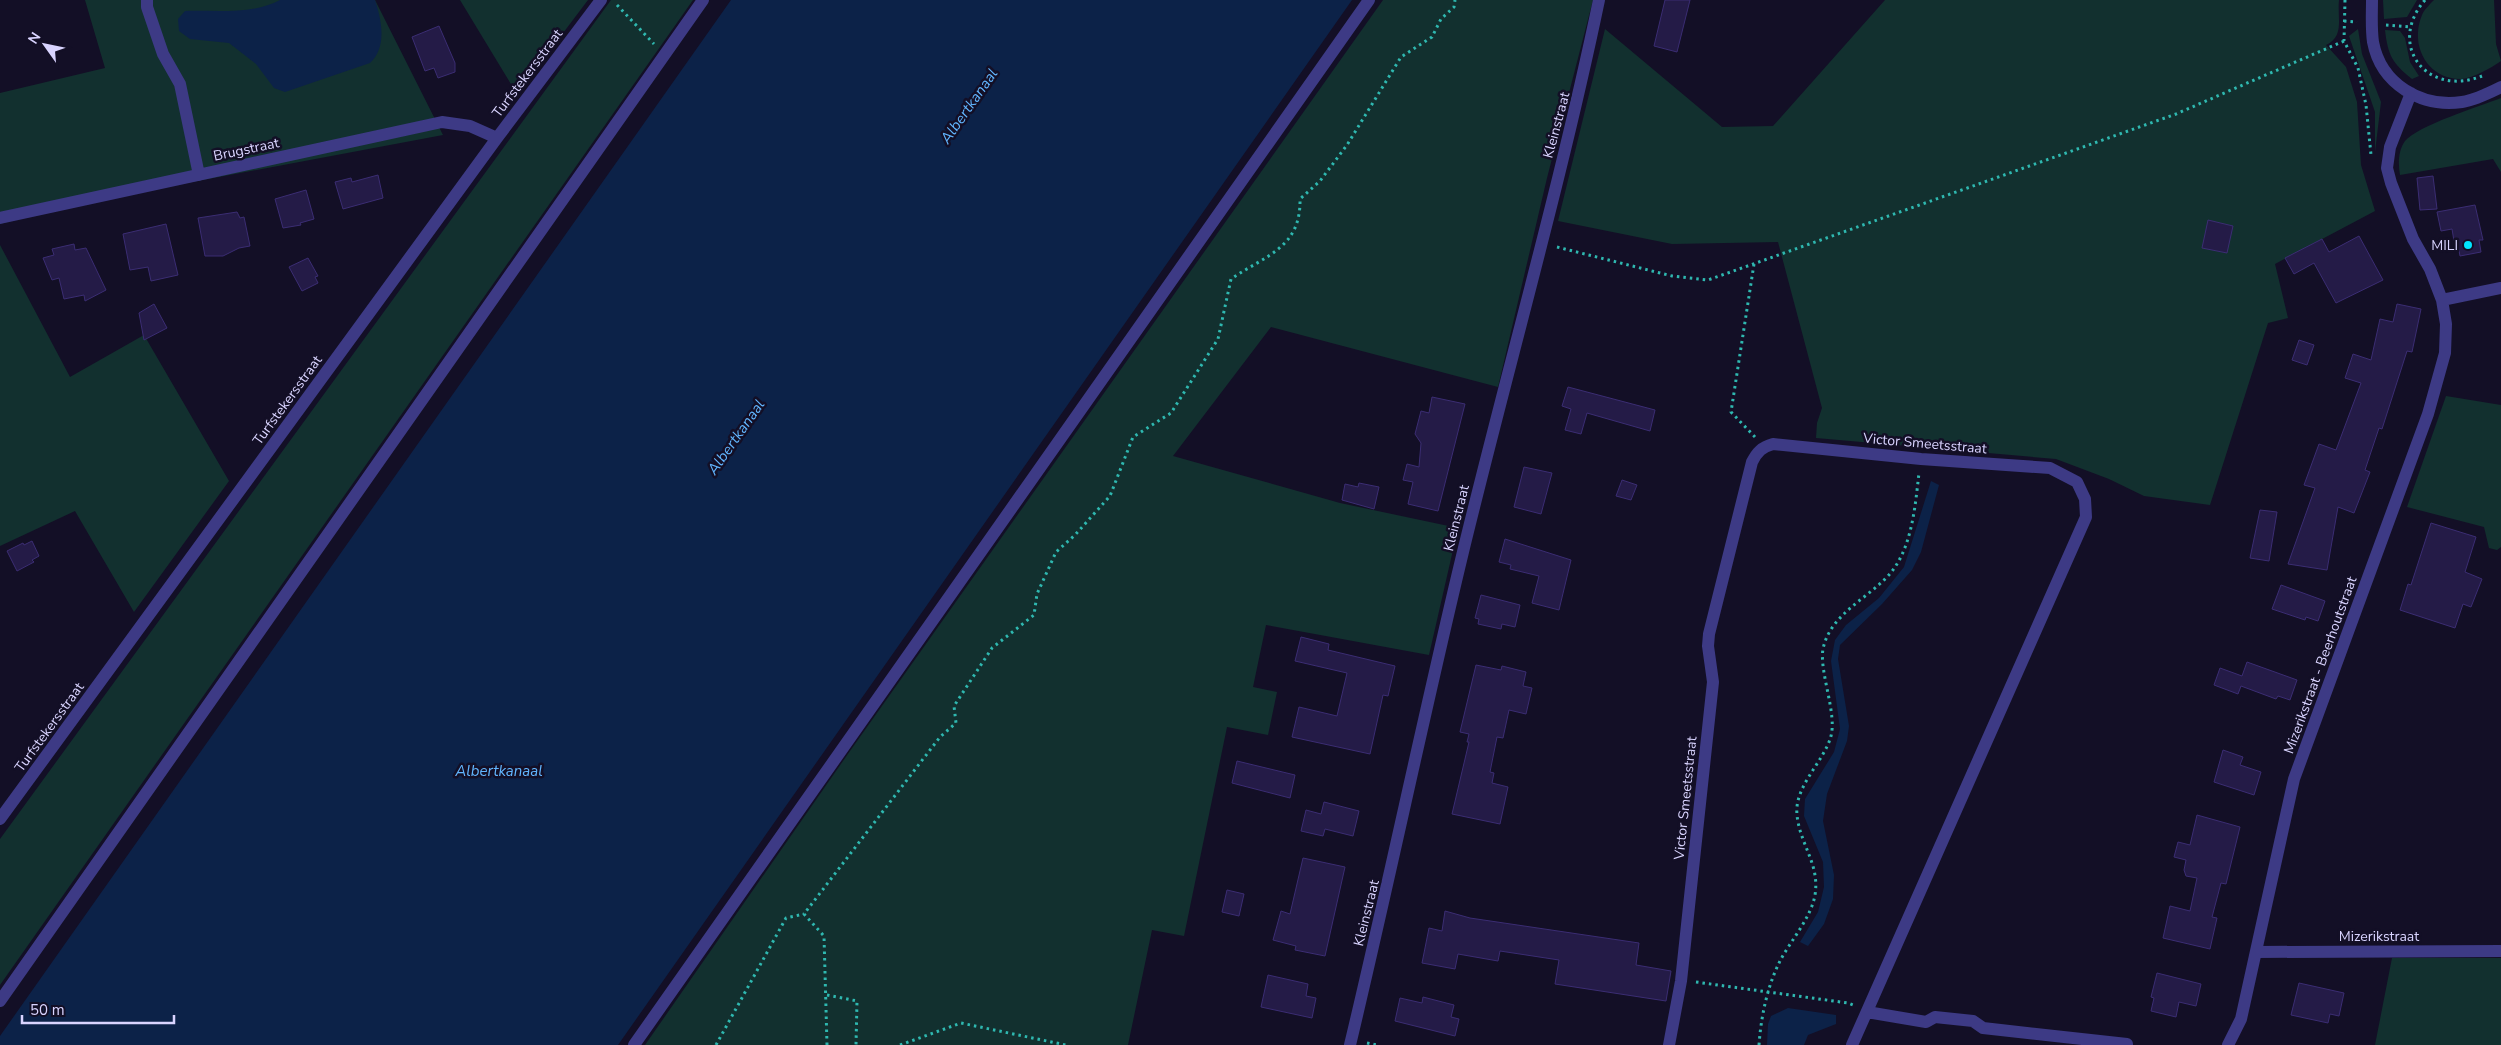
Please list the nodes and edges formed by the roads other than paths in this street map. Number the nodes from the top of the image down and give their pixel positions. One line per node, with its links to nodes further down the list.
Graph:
1 (147, 0): 10 (street)
2 (601, 0): 9 (street, Turfstekersstraat)
3 (704, 0): 17 (street)
4 (1370, 0): 20 (street)
5 (1599, 0): 21 (street, Kleinstraat)
6 (2372, 0): 8 (street)
7 (2501, 87): 8 (street)
8 (2411, 93): 13 (street)
9 (497, 138): 10 (street, Brugstraat); 14 (street, Turfstekersstraat)
10 (199, 175): 11 (street, Brugstraat)
11 (0, 218)
12 (2501, 288): 13 (street)
13 (2442, 300): 16 (street, Mizerikstraat - Beerhoutstraat)
14 (0, 819)
15 (2501, 951): 16 (street, Mizerikstraat)
16 (2257, 952): 24 (street, Mizerikstraat - Beerhoutstraat)
17 (0, 1002)
18 (1867, 1012): 19 (street); 22 (street, Victor Smeetsstraat); 23 (street, Victor Smeetsstraat)
19 (2127, 1044)
20 (634, 1045)
21 (1350, 1045)
22 (1670, 1045)
23 (1852, 1045)
24 (2228, 1045)

